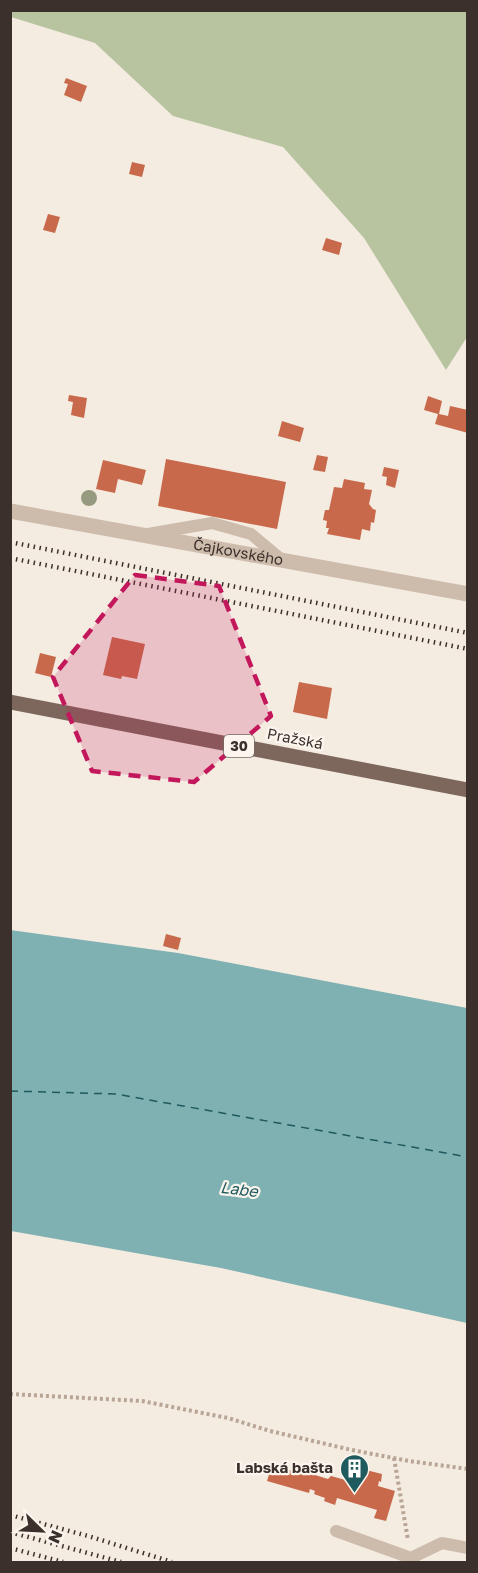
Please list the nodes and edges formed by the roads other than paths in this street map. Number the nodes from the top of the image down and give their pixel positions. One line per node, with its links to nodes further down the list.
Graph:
1 (10, 511): 2 (street, Čajkovského)
2 (140, 535): 3 (street, Čajkovského); 3 (lane)
3 (282, 560): 4 (street, Čajkovského)
4 (468, 594)
5 (10, 702): 6 (main road, Pražská / 30)
6 (468, 790)
7 (336, 1531): 9 (lane)
8 (468, 1548): 9 (lane)
9 (411, 1560)

